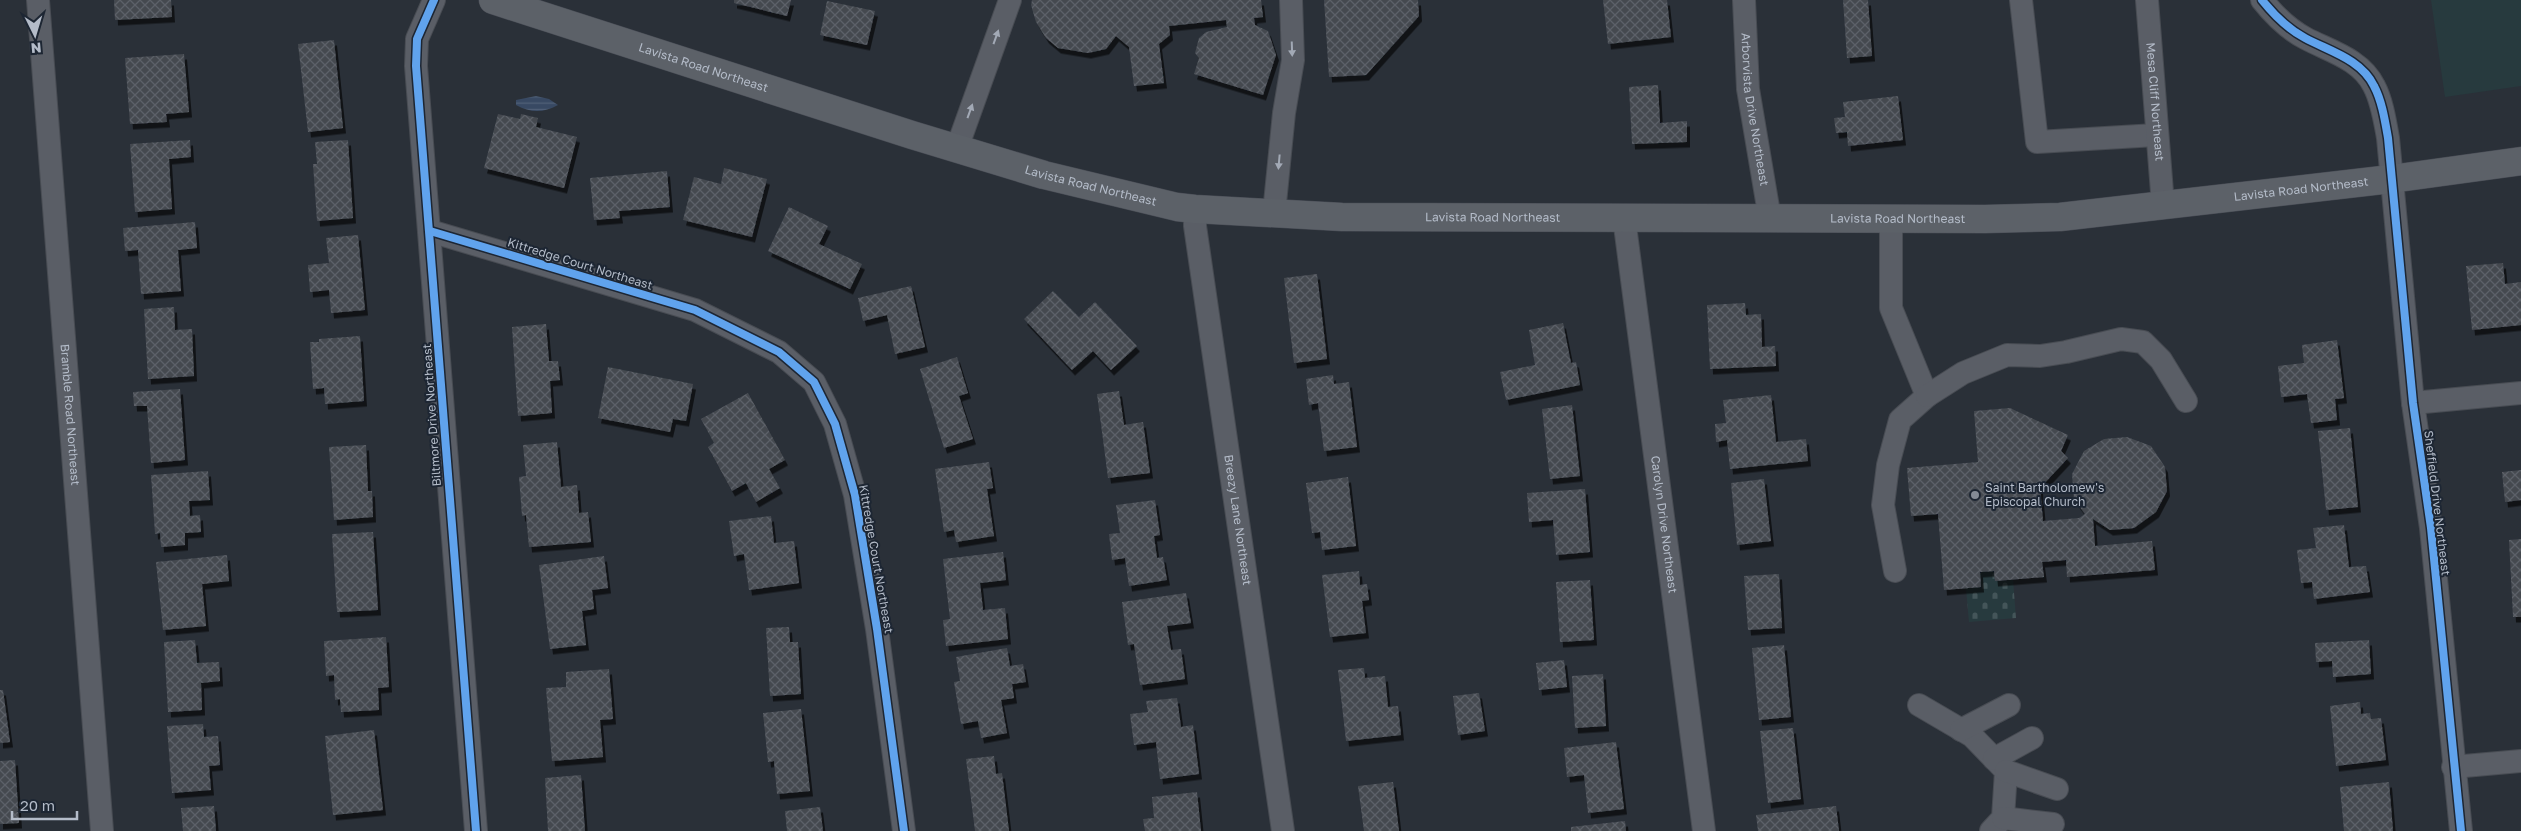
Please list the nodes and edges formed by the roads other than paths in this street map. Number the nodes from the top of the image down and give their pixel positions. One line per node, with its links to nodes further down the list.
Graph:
1 (38, 0): 36 (street, Bramble Road Northeast)
2 (434, 0): 20 (street, Biltmore Drive Northeast)
3 (493, 0): 11 (main road, Lavista Road Northeast)
4 (1010, 0): 11 (street, one-way to 4)
5 (1291, 0): 16 (street, one-way to 16)
6 (1744, 0): 18 (street, Arborvista Drive Northeast)
7 (2021, 0): 10 (street)
8 (2147, 0): 10 (street, Mesa Cliff Northeast)
9 (2262, 0): 13 (street, Sheffield Drive Northeast)
10 (2156, 135): 14 (street, Mesa Cliff Northeast)
11 (957, 148): 15 (main road, Lavista Road Northeast)
12 (2521, 161): 13 (main road, Lavista Road Northeast)
13 (2391, 179): 14 (main road, Lavista Road Northeast); 24 (street, Sheffield Drive Northeast)
14 (2163, 205): 19 (main road, Lavista Road Northeast)
15 (1195, 209): 16 (main road, Lavista Road Northeast); 39 (street, Breezy Lane Northeast)
16 (1274, 213): 17 (main road, Lavista Road Northeast)
17 (1624, 218): 18 (main road, Lavista Road Northeast); 40 (street, Carolyn Drive Northeast)
18 (1770, 219): 19 (main road, Lavista Road Northeast)
19 (1891, 219): 22 (street)
20 (430, 231): 37 (street, Biltmore Drive Northeast); 38 (street, Kittredge Court Northeast)
21 (2521, 393): 24 (street)
22 (1927, 396): 23 (street); 25 (street)
23 (2186, 401)
24 (2412, 403): 32 (street, Sheffield Drive Northeast)
25 (1895, 571)
26 (1919, 705): 28 (street)
27 (2009, 705): 28 (street)
28 (1961, 730): 31 (street)
29 (2032, 738): 31 (street)
30 (2521, 761): 32 (street)
31 (2000, 765): 33 (street); 35 (street)
32 (2453, 767): 41 (street, Sheffield Drive Northeast)
33 (2057, 789)
34 (2053, 824): 35 (street)
35 (1997, 825)
36 (102, 831)
37 (476, 831)
38 (904, 831)
39 (1283, 831)
40 (1704, 831)
41 (2461, 831)

